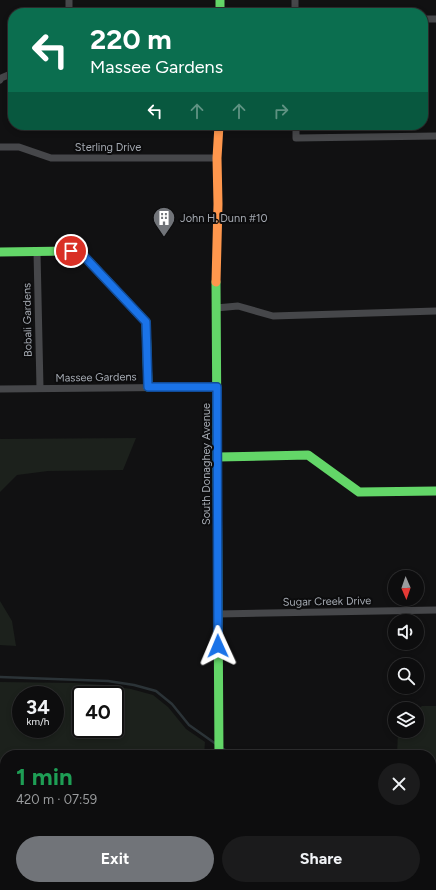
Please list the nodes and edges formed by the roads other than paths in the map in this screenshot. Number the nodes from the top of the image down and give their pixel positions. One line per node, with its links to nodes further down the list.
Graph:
1 (219, 130): 5 (street, South Donaghey Avenue)
2 (296, 130): 3 (street)
3 (436, 136)
4 (0, 147): 5 (street, Sterling Drive)
5 (218, 158): 8 (street, South Donaghey Avenue)
6 (0, 252): 7 (street)
7 (37, 252): 10 (street); 12 (street, Bobali Gardens)
8 (216, 308): 9 (street); 11 (street, South Donaghey Avenue)
9 (436, 311)
10 (148, 387): 11 (street, Massee Gardens); 12 (street, Massee Gardens)
11 (217, 387): 14 (street, South Donaghey Avenue)
12 (40, 388): 13 (street, Massee Gardens)
13 (0, 389)
14 (218, 457): 15 (street); 17 (street, South Donaghey Avenue)
15 (436, 491)
16 (436, 610): 17 (street, Sugar Creek Drive)
17 (218, 614): 18 (street, South Donaghey Avenue)
18 (219, 750)

